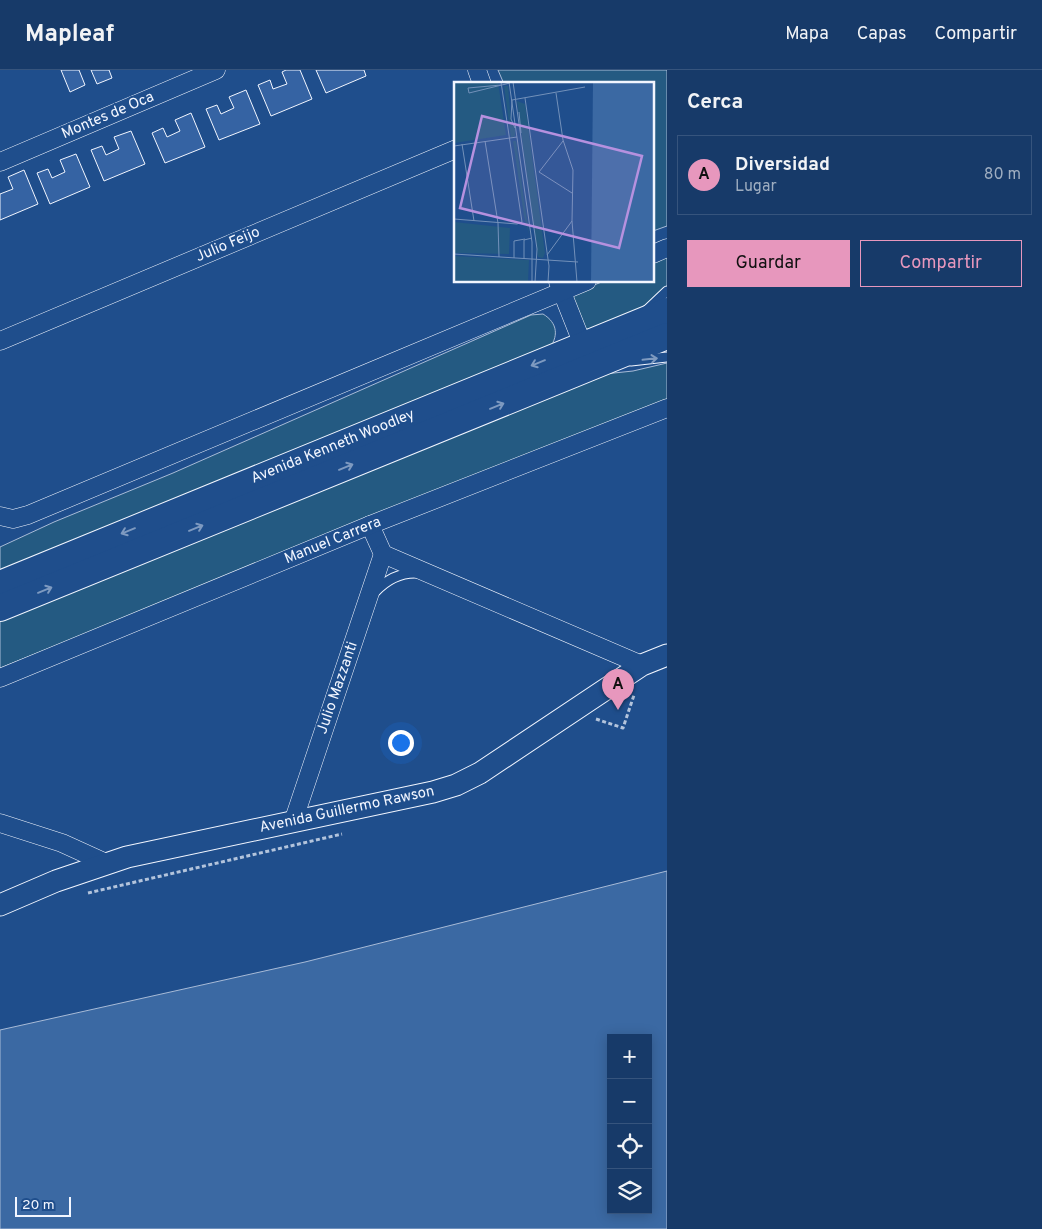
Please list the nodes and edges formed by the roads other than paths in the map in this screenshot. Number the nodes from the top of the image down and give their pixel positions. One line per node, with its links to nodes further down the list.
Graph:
1 (216, 70): 5 (street, Montes de Oca)
2 (477, 70): 3 (street)
3 (481, 82)
4 (454, 150): 14 (street, Julio Feijo)
5 (0, 162)
6 (667, 248): 7 (street)
7 (654, 254)
8 (582, 282): 9 (street)
9 (560, 287): 15 (street); 18 (street)
10 (667, 291): 12 (lane)
11 (667, 311): 12 (main road, Avenida Kenneth Woodley)
12 (628, 327): 15 (main road, Avenida Kenneth Woodley)
13 (667, 336): 15 (main road, Avenida Kenneth Woodley)
14 (0, 341)
15 (591, 355): 16 (lane, one-way to 16); 22 (main road, Avenida Kenneth Woodley, one-way to 22); 24 (main road, Avenida Kenneth Woodley, one-way to 15)
16 (667, 357)
17 (667, 408): 19 (street, Manuel Carrera)
18 (0, 516)
19 (370, 525): 20 (street); 27 (street, Manuel Carrera)
20 (383, 554): 21 (street); 23 (street, Julio Mazzanti)
21 (426, 573): 23 (lane); 26 (street)
22 (0, 584)
23 (368, 600): 28 (street, Julio Mazzanti)
24 (0, 608)
25 (667, 655): 26 (street, Avenida Guillermo Rawson)
26 (642, 665): 28 (street, Avenida Guillermo Rawson)
27 (0, 678)
28 (293, 822): 30 (street, Avenida Guillermo Rawson)
29 (0, 823): 30 (street)
30 (106, 863): 31 (street, Avenida Guillermo Rawson)
31 (0, 905)

